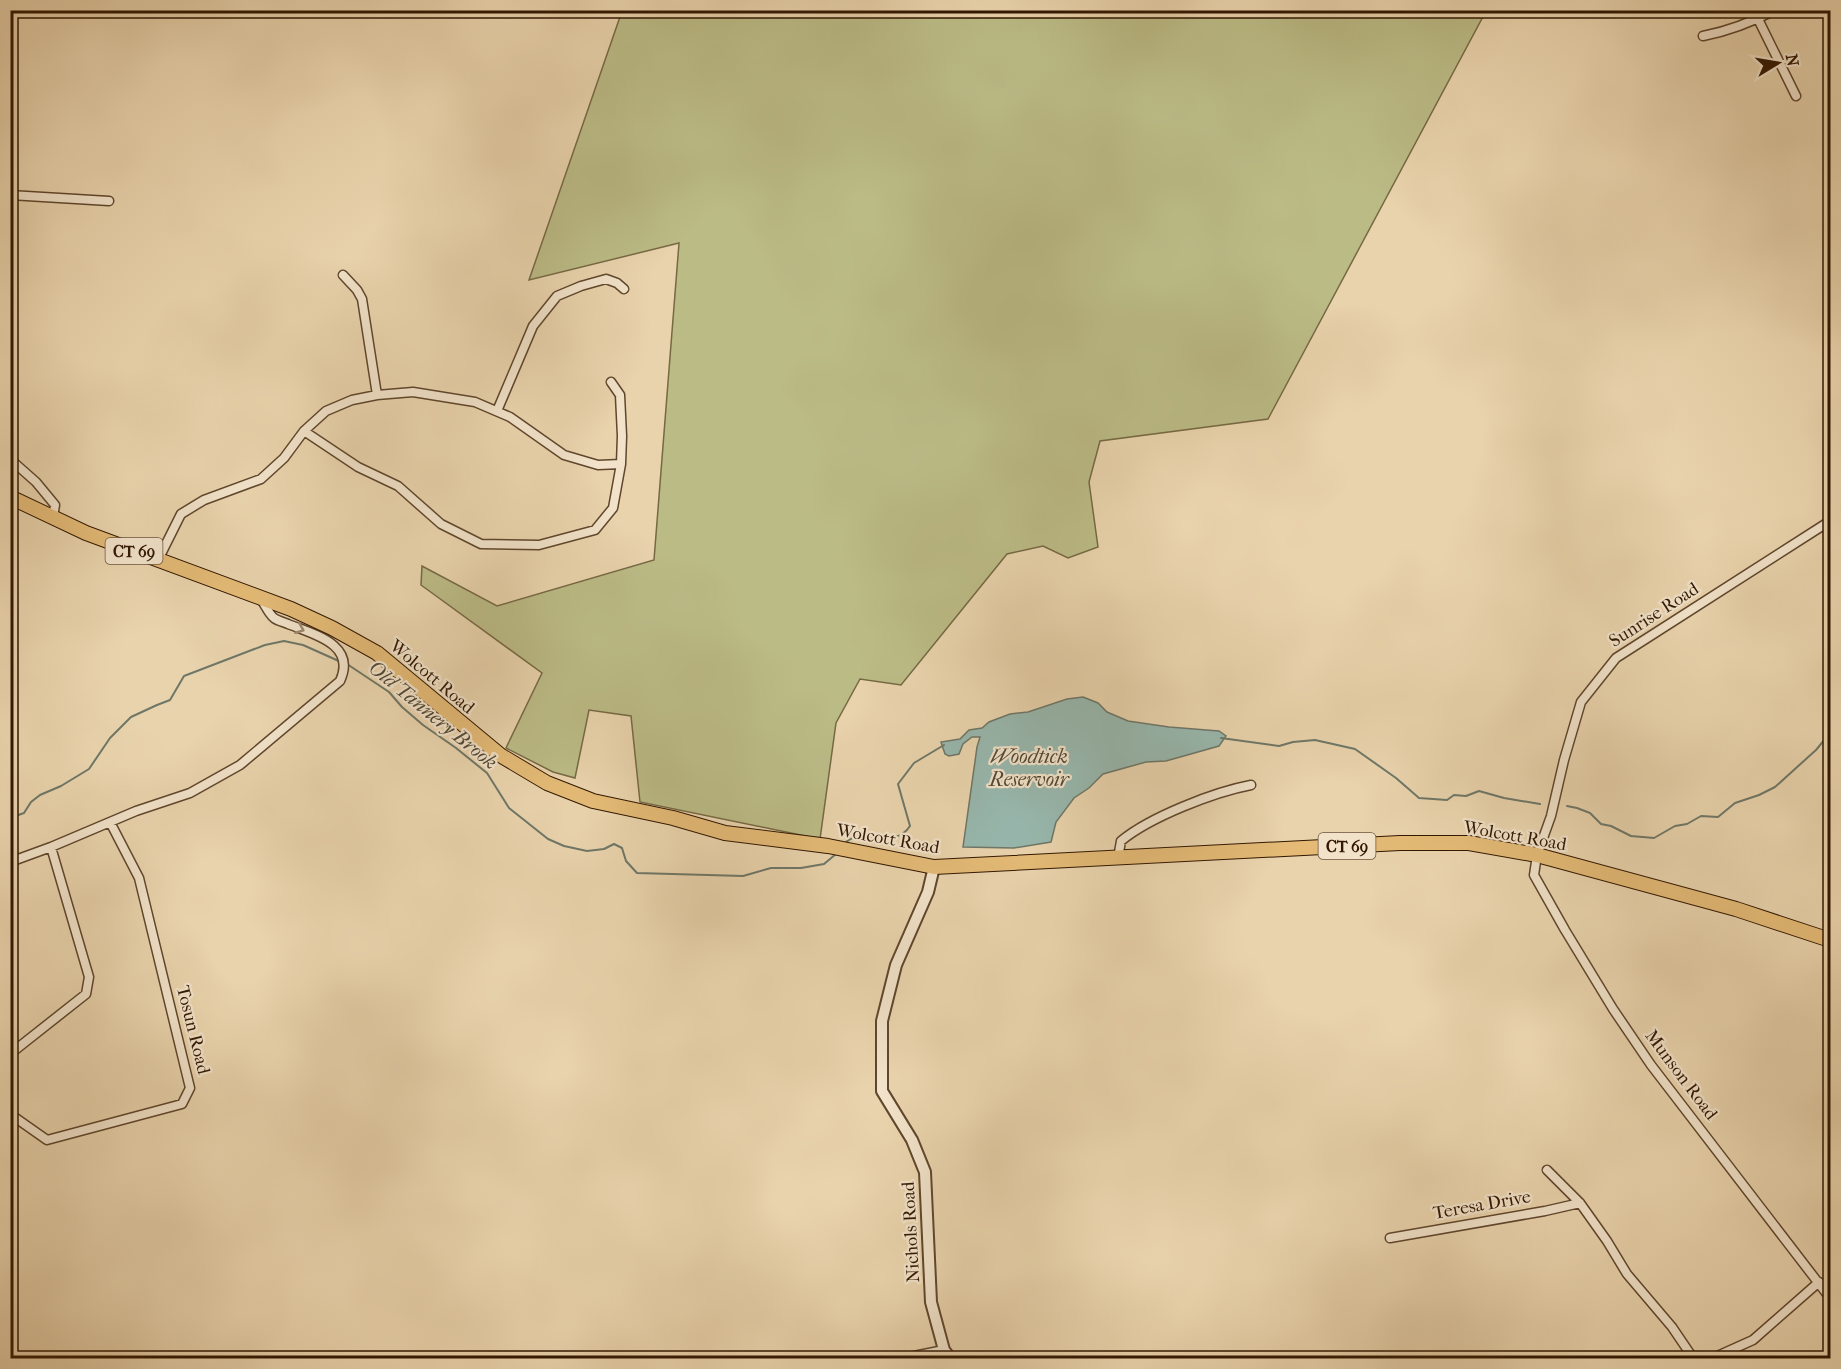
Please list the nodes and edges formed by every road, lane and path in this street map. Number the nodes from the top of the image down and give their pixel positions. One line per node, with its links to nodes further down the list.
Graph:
1 (1775, 10): 2 (street)
2 (1758, 19): 3 (street); 4 (street)
3 (1703, 36)
4 (1796, 96)
5 (10, 195): 6 (street)
6 (109, 201)
7 (343, 275): 10 (street)
8 (624, 290): 11 (street)
9 (612, 381): 14 (street)
10 (377, 394): 11 (street); 12 (street)
11 (497, 411): 14 (street)
12 (304, 431): 14 (street); 18 (street)
13 (10, 459): 16 (street)
14 (621, 464)
15 (10, 497): 16 (main road, Wolcott Road / CT 69)
16 (53, 517): 18 (main road, Wolcott Road / CT 69)
17 (1830, 521): 23 (street, Sunrise Road)
18 (158, 560): 19 (main road, Wolcott Road / CT 69)
19 (260, 598): 21 (street, one-way to 21); 26 (main road, Wolcott Road / CT 69)
20 (1251, 785): 24 (street)
21 (110, 822): 22 (street); 29 (street, Tosun Road)
22 (51, 847): 25 (street); 28 (street)
23 (1537, 855): 24 (main road, Wolcott Road / CT 69); 27 (main road, Wolcott Road / CT 69); 33 (street, Munson Road)
24 (1118, 858): 26 (main road, Wolcott Road / CT 69)
25 (10, 862)
26 (934, 867): 35 (street, Nichols Road)
27 (1830, 940)
28 (10, 1054)
29 (10, 1114)
30 (1547, 1170): 31 (street, Teresa Drive)
31 (1580, 1203): 32 (street, Teresa Drive); 37 (street, Teresa Drive)
32 (1390, 1238)
33 (1819, 1282): 34 (street, Munson Road); 38 (street)
34 (1830, 1298)
35 (947, 1354): 36 (street)
36 (904, 1359)
37 (1693, 1359)
38 (1713, 1359)

